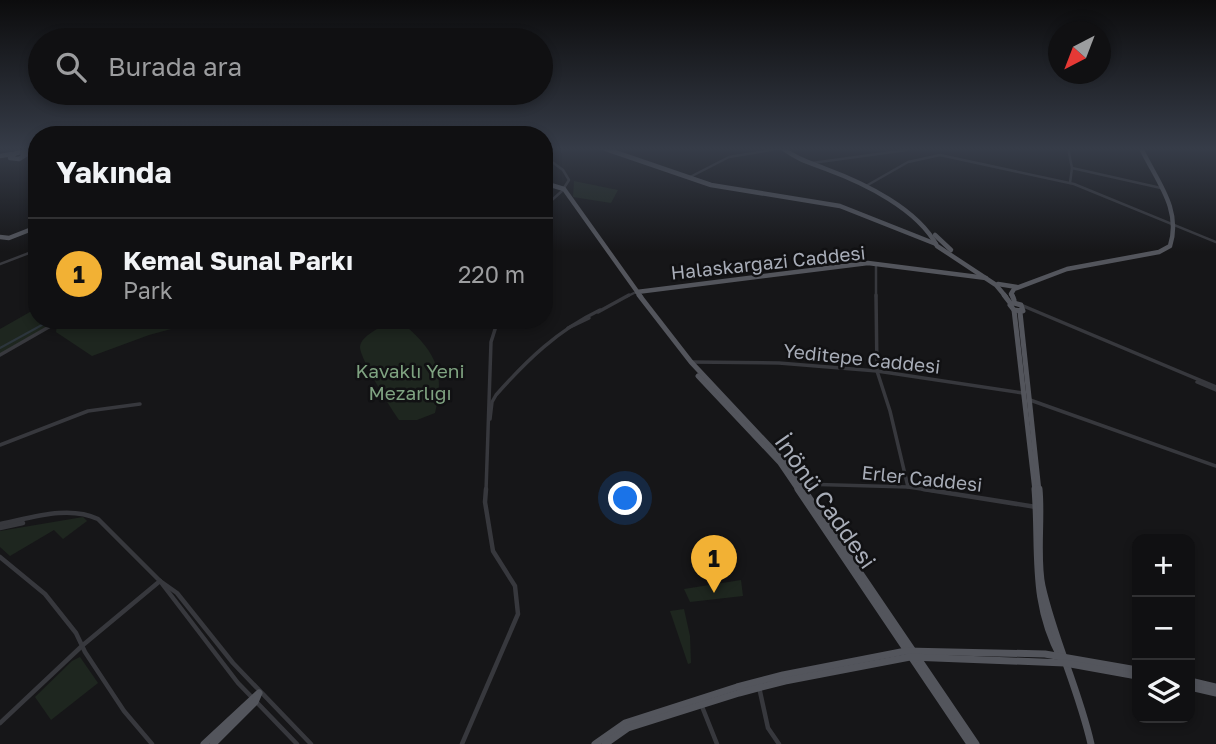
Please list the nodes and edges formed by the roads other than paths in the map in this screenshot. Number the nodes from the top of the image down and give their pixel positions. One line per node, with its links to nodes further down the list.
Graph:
1 (707, 183): 19 (main road)
2 (853, 183): 9 (main road)
3 (871, 183): 9 (street)
4 (1070, 183): 15 (street)
5 (1138, 183): 10 (street)
6 (1158, 183): 10 (main road)
7 (568, 184): 11 (main road); 12 (main road)
8 (553, 186): 11 (main road)
9 (863, 187): 19 (main road); 20 (main road)
10 (1161, 188): 15 (main road)
11 (561, 189): 12 (main road); 13 (street); 14 (main road)
12 (569, 197): 14 (main road)
13 (553, 198)
14 (579, 215): 29 (main road, İnönü Caddesi)
15 (1176, 228): 18 (street); 28 (main road)
16 (28, 229): 17 (main road)
17 (0, 236)
18 (1216, 242)
19 (937, 244): 20 (main road); 24 (main road)
20 (944, 244): 27 (main road)
21 (28, 253): 22 (street)
22 (0, 264)
23 (876, 264): 25 (main road, Halaskargazi Caddesi); 26 (main road, Halaskargazi Caddesi); 36 (street)
24 (980, 274): 25 (main road); 26 (main road)
25 (986, 278): 30 (main road)
26 (715, 280): 29 (main road, Halaskargazi Caddesi)
27 (998, 284): 28 (main road); 30 (main road)
28 (1023, 286): 30 (main road)
29 (634, 292): 33 (main road, İnönü Caddesi); 38 (street)
30 (1017, 307): 40 (street); 41 (main road)
31 (45, 329): 34 (street)
32 (495, 329): 39 (street)
33 (681, 351): 35 (main road); 37 (main road, İnönü Caddesi)
34 (0, 355)
35 (691, 362): 36 (street, Yeditepe Caddesi); 37 (main road)
36 (877, 371): 41 (street, Yeditepe Caddesi); 47 (street)
37 (697, 372): 46 (main road, İnönü Caddesi)
38 (506, 385): 39 (street); 43 (street)
39 (489, 387): 43 (street)
40 (1216, 388)
41 (1028, 396): 45 (street, Yeditepe Caddesi); 48 (main road)
42 (140, 404): 44 (street)
43 (490, 421): 72 (street)
44 (0, 445)
45 (1216, 466)
46 (796, 484): 47 (street, Erler Caddesi); 55 (main road, İnönü Caddesi)
47 (908, 487): 48 (street, Erler Caddesi)
48 (1039, 508): 56 (main road)
49 (1, 525): 51 (street)
50 (0, 556): 54 (street)
51 (160, 581): 52 (street); 53 (street); 54 (street)
52 (179, 596): 53 (street); 64 (street)
53 (173, 601): 64 (street)
54 (83, 645): 66 (street); 67 (street)
55 (911, 654): 56 (main road); 60 (main road); 77 (main road, İnönü Caddesi); 78 (main road, İnönü Caddesi)
56 (1063, 658): 57 (main road); 58 (main road); 79 (main road)
57 (1132, 669)
58 (1132, 675)
59 (1195, 682): 61 (main road)
60 (759, 685): 65 (main road); 76 (street)
61 (1216, 687)
62 (1195, 688): 63 (main road)
63 (1216, 693)
64 (255, 698): 68 (main road); 69 (main road); 70 (street); 71 (street)
65 (700, 701): 73 (main road); 74 (main road); 75 (street)
66 (0, 723)
67 (152, 744)
68 (204, 744)
69 (213, 744)
70 (297, 744)
71 (311, 744)
72 (462, 744)
73 (595, 744)
74 (605, 744)
75 (717, 744)
76 (779, 744)
77 (970, 744)
78 (976, 744)
79 (1091, 744)

